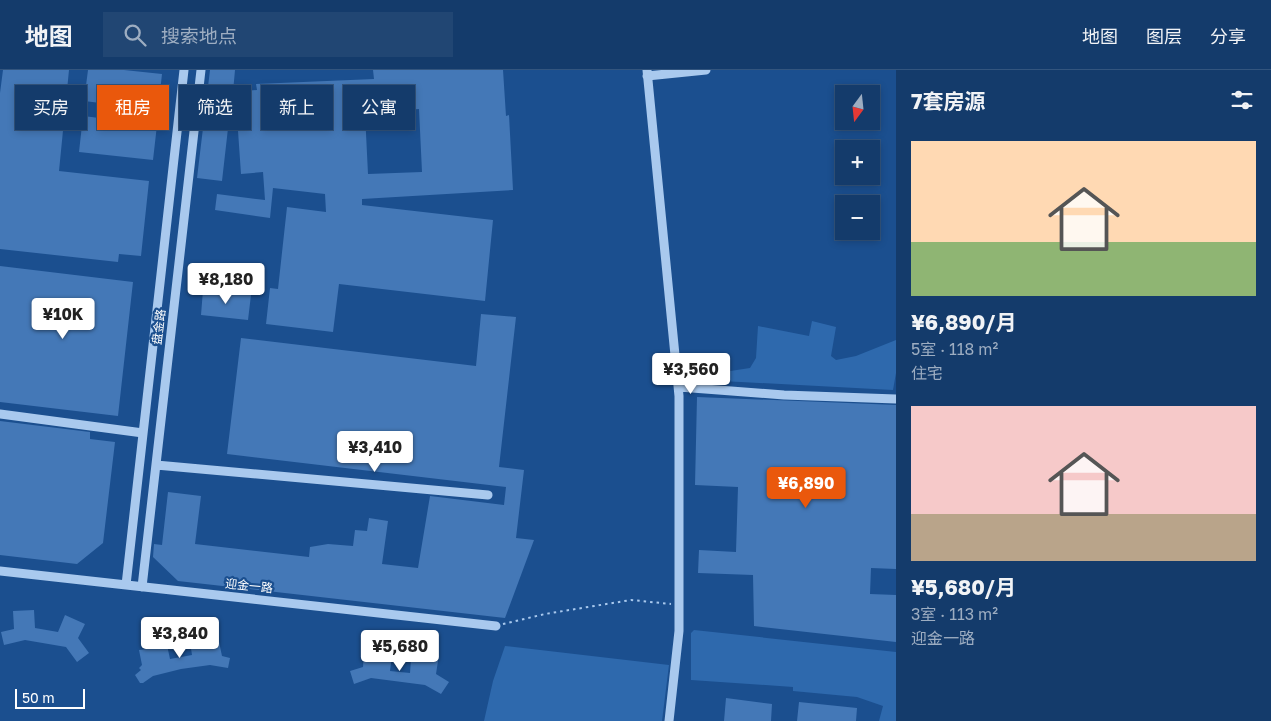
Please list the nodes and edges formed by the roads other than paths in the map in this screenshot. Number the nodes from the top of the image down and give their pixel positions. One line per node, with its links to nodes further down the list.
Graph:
1 (184, 70): 8 (street, 盘金路)
2 (201, 70): 9 (street, 盘金路)
3 (706, 70): 4 (street)
4 (647, 73): 5 (street)
5 (679, 387): 6 (street); 15 (street)
6 (896, 399)
7 (0, 414): 8 (street)
8 (142, 433): 12 (street, 盘金路)
9 (156, 465): 10 (street); 13 (street, 盘金路)
10 (488, 495)
11 (0, 571): 12 (street, 迎金一路)
12 (126, 585): 13 (street, 迎金一路)
13 (142, 587): 14 (street, 迎金一路)
14 (496, 626)
15 (669, 721)

